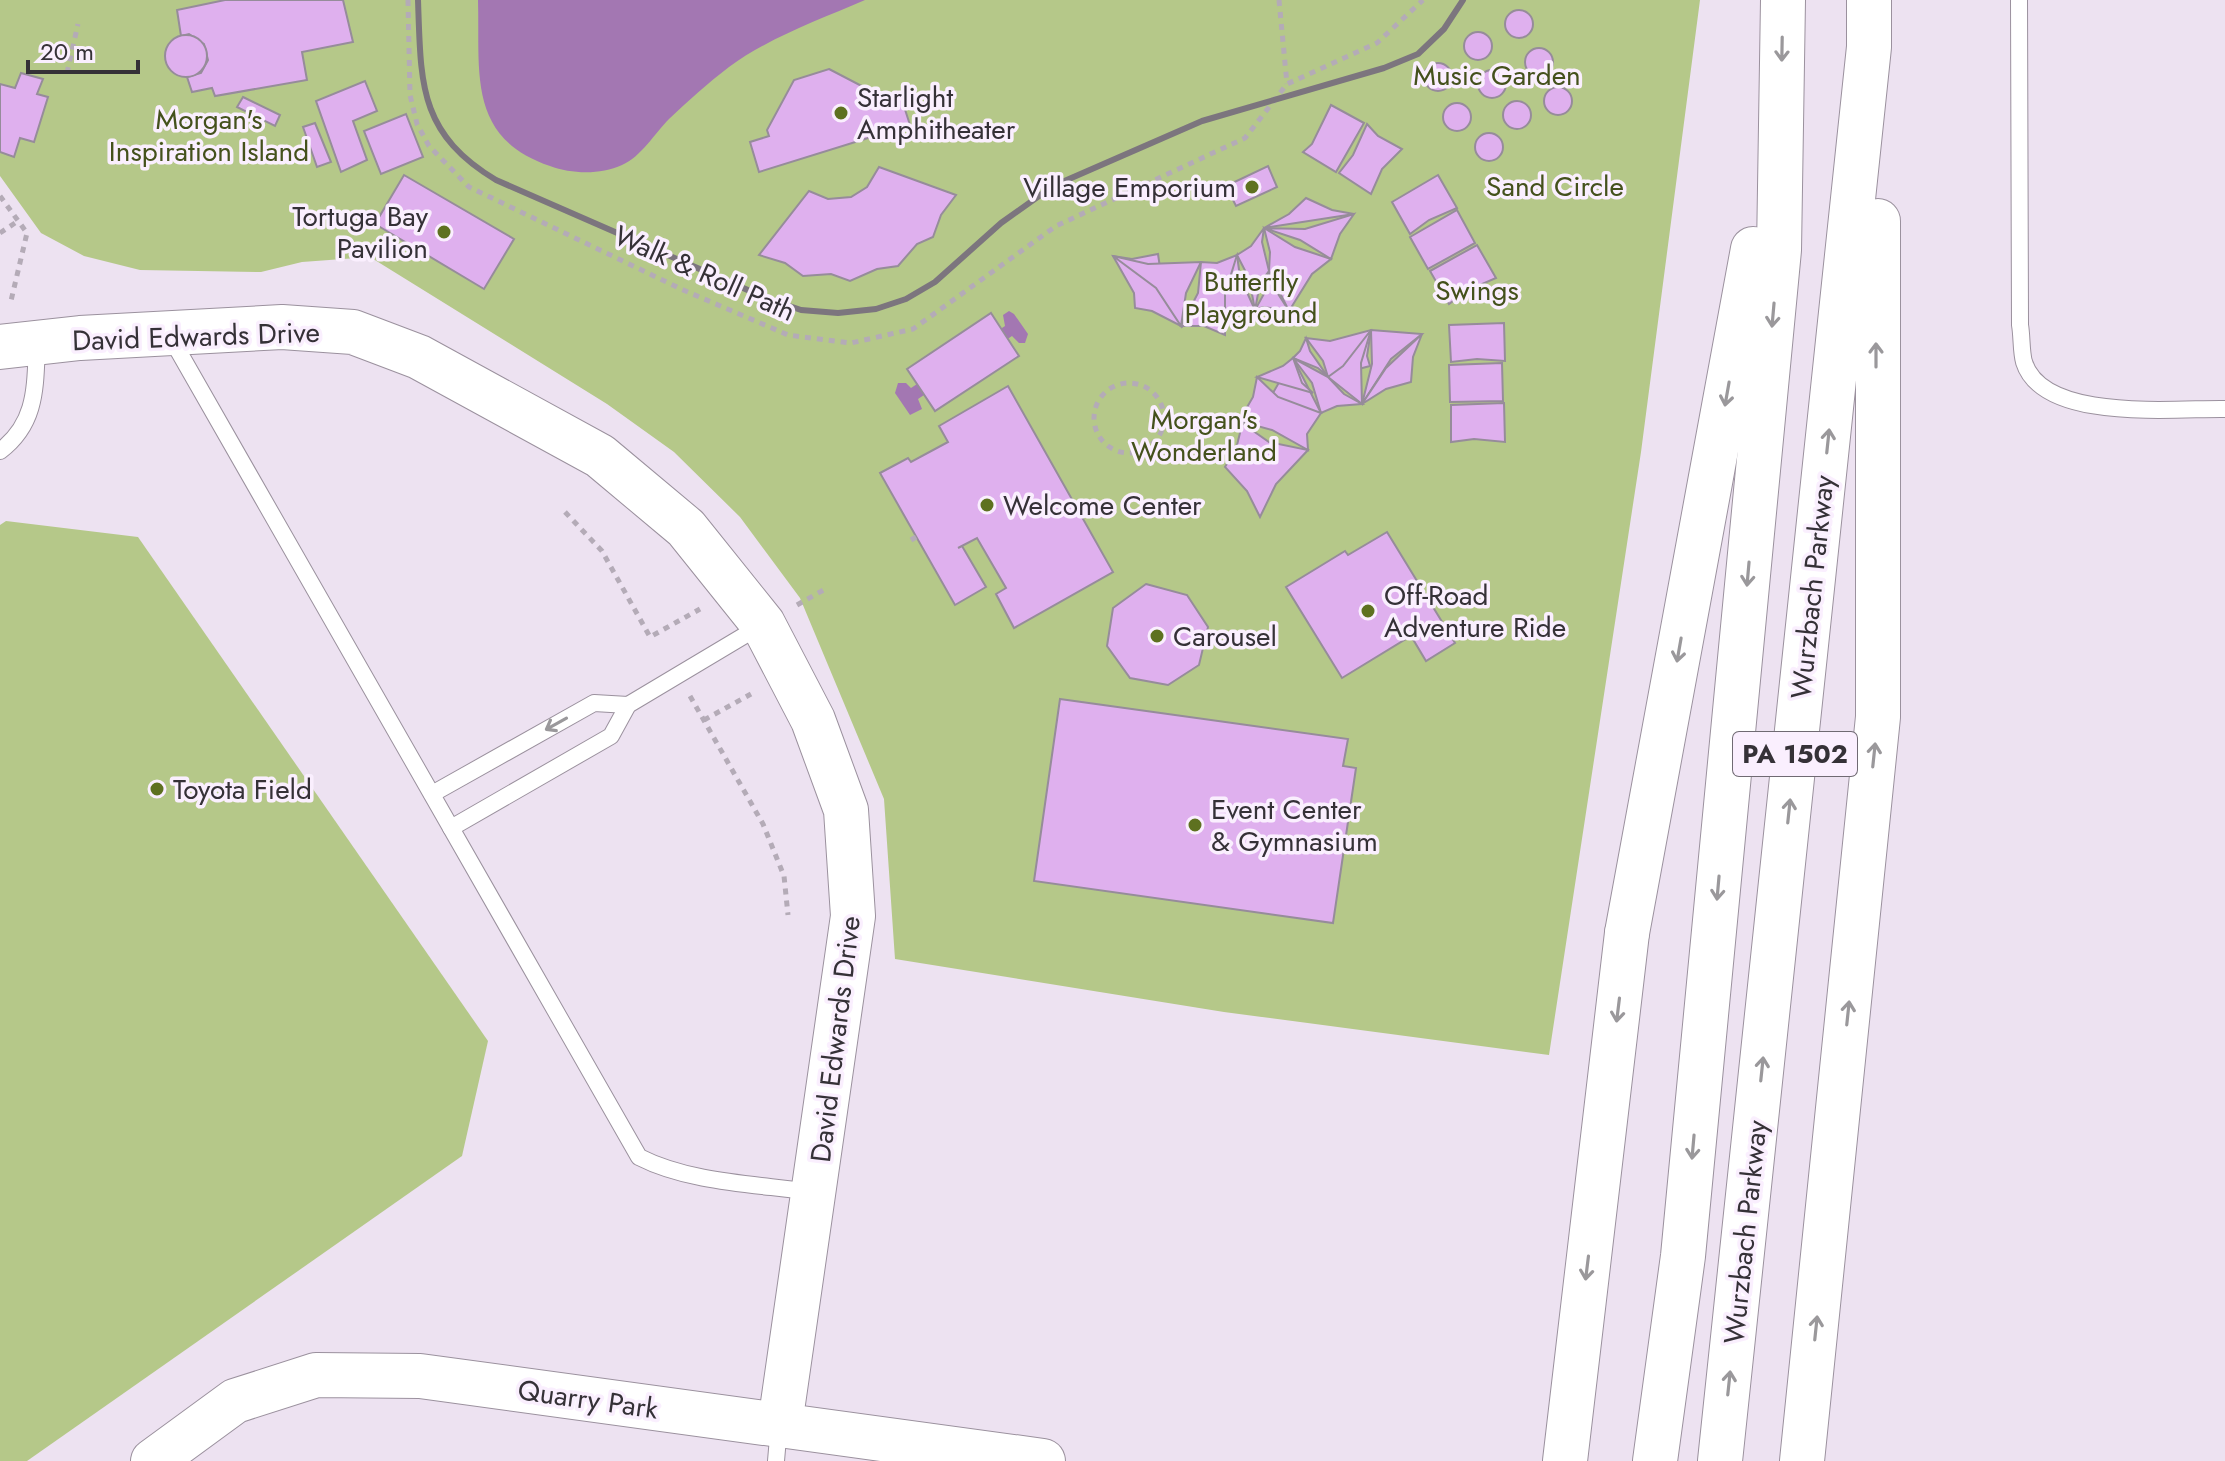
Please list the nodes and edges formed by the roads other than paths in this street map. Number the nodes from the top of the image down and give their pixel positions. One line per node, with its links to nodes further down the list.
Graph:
1 (1783, 0): 5 (main road, PA 1502, one-way to 5)
2 (1869, 0): 4 (main road, Wurzbach Parkway / PA 1502)
3 (2019, 0): 8 (lane)
4 (1869, 47): 22 (main road, Wurzbach Parkway / PA 1502, one-way to 4); 23 (main road, one-way to 4)
5 (1781, 97): 15 (main road, one-way to 15); 21 (main road, PA 1502, one-way to 21)
6 (168, 334): 7 (main road, David Edwards Drive); 10 (main road, David Edwards Drive); 12 (lane)
7 (16, 346): 9 (lane)
8 (2225, 409)
9 (0, 451)
10 (778, 616): 11 (lane); 14 (main road, David Edwards Drive)
11 (628, 705): 12 (lane, one-way to 12); 13 (lane)
12 (432, 794): 13 (lane)
13 (451, 828): 14 (lane)
14 (815, 1192): 16 (main road, David Edwards Drive)
15 (1571, 1400): 19 (main road); 20 (main road)
16 (778, 1443): 17 (main road, Quarry Park); 18 (main road, Quarry Park)
17 (153, 1461)
18 (1043, 1461)
19 (1534, 1461)
20 (1565, 1461)
21 (1655, 1461)
22 (1720, 1461)
23 (1802, 1461)

